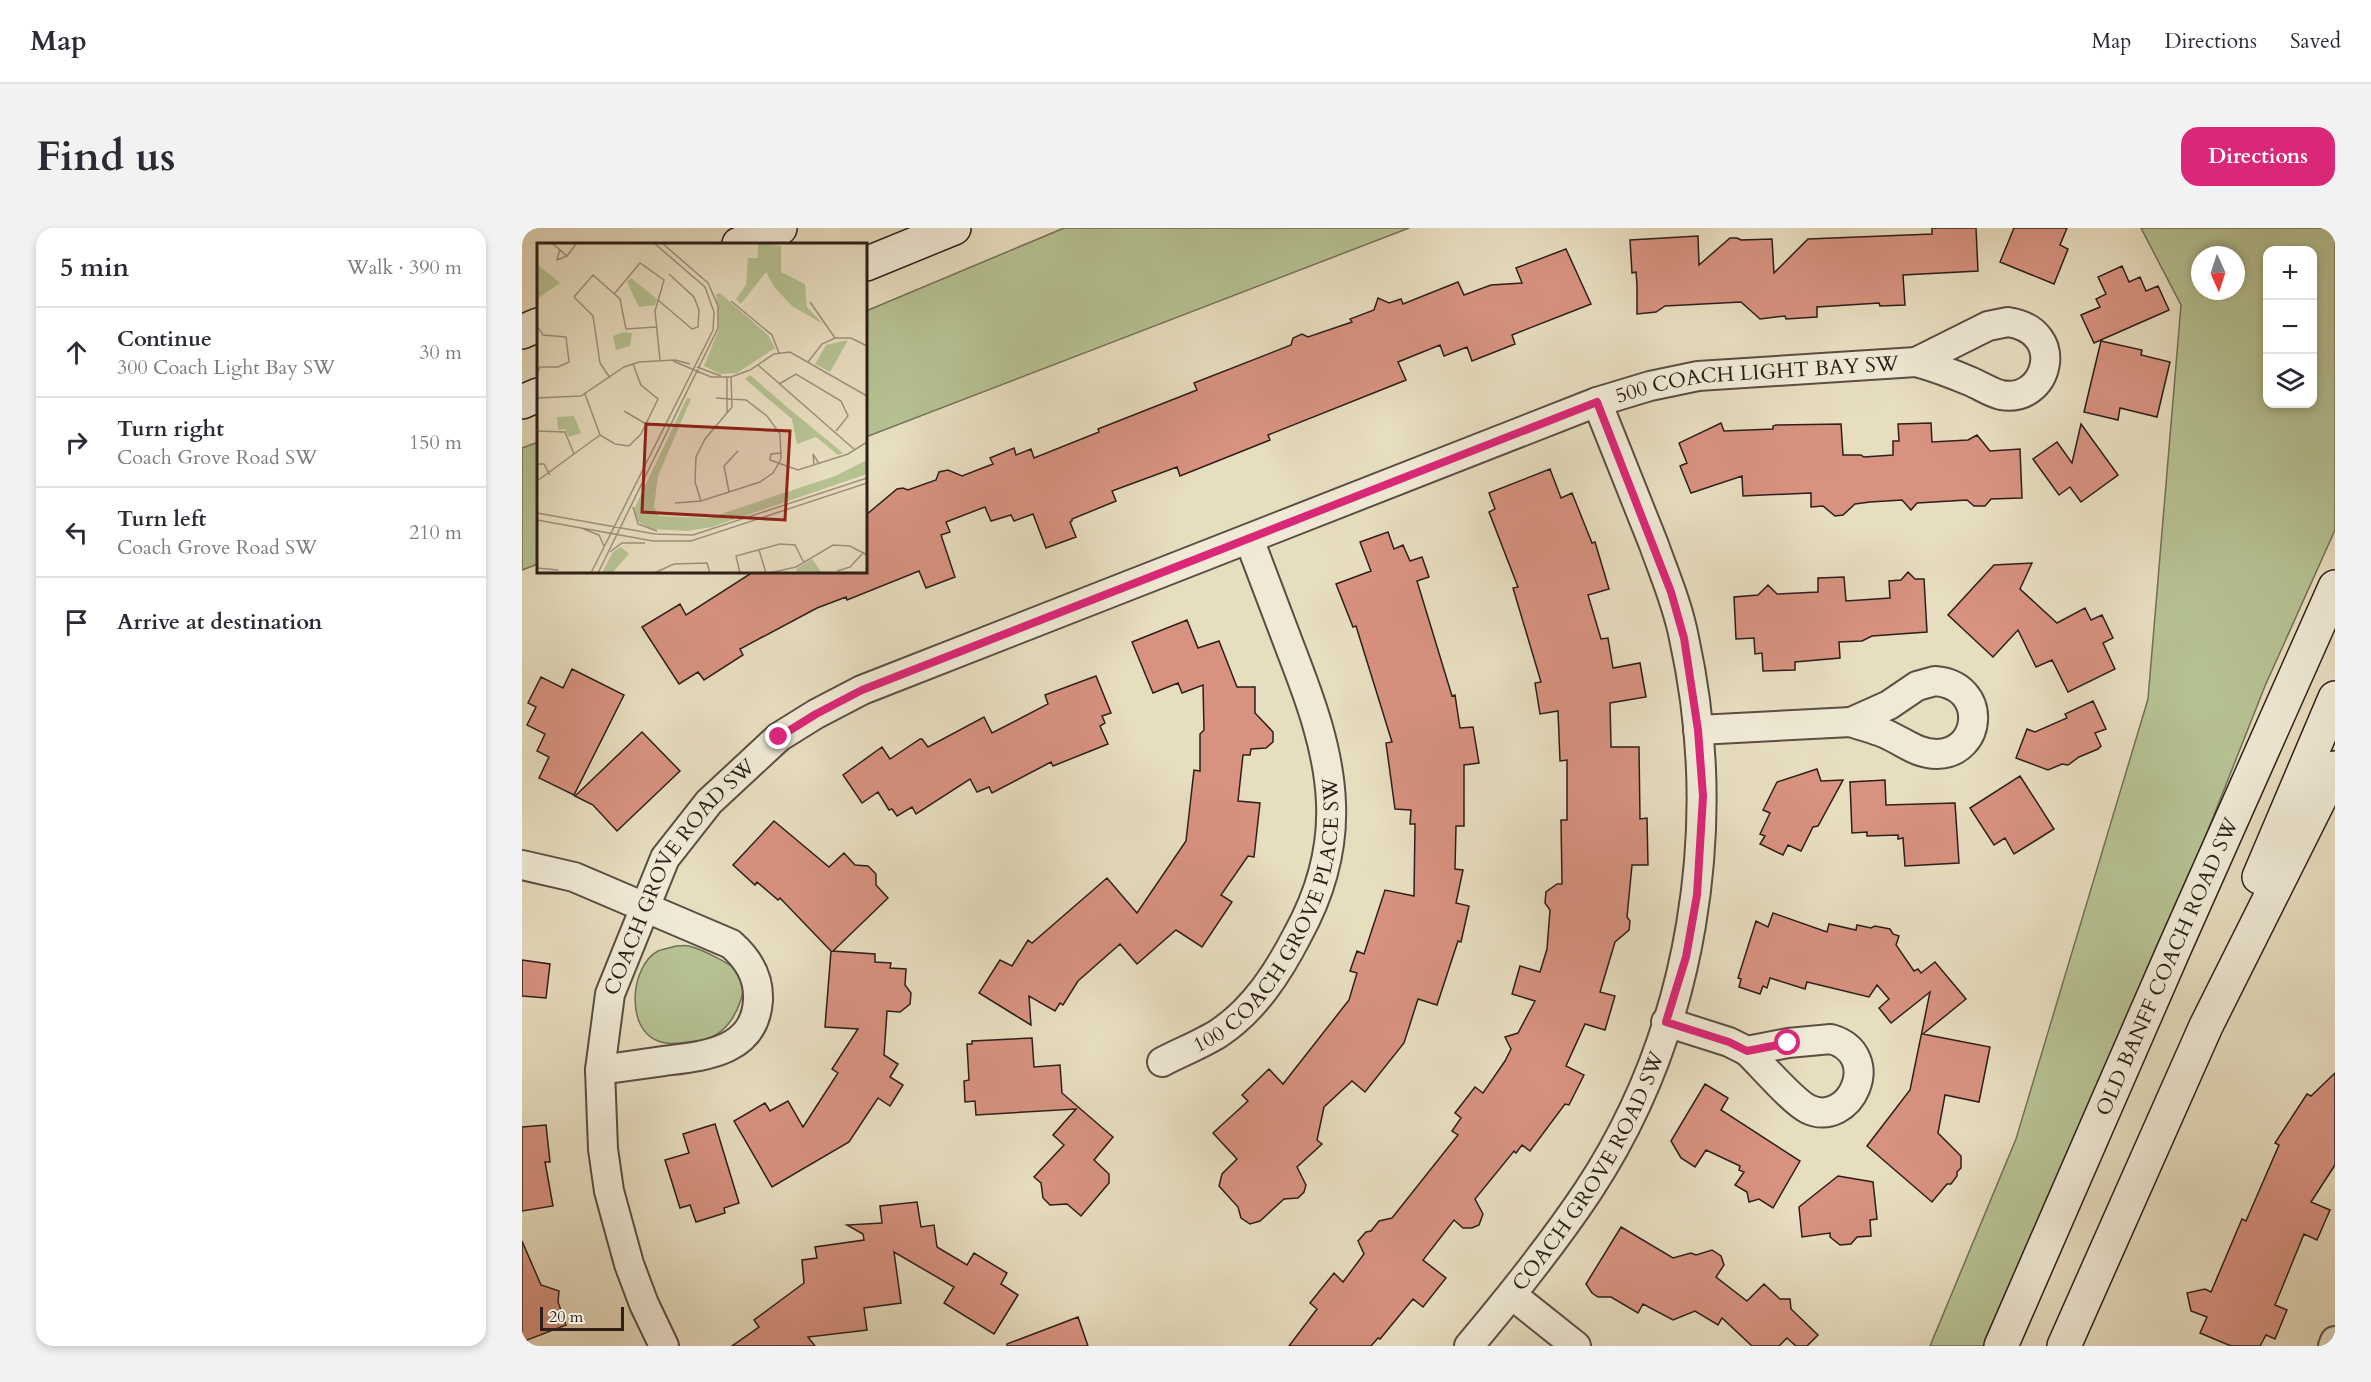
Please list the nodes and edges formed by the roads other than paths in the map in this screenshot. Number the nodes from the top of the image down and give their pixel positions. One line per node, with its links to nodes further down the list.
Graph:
1 (780, 228): 3 (main road)
2 (954, 228): 4 (main road)
3 (742, 243)
4 (867, 264)
5 (537, 326): 6 (main road)
6 (522, 332)
7 (1916, 362): 10 (street, 500 COACH LIGHT BAY SW)
8 (537, 395): 9 (main road)
9 (522, 402)
10 (1597, 402): 11 (street, COACH GROVE ROAD SW); 15 (street, COACH GROVE ROAD SW)
11 (1250, 539): 18 (street, COACH GROVE ROAD SW); 22 (street, 100 COACH GROVE PLACE SW)
12 (2335, 587): 28 (main road, OLD BANFF COACH ROAD SW)
13 (2335, 698): 20 (main road)
14 (1851, 722): 15 (street)
15 (1698, 730): 19 (street, COACH GROVE ROAD SW)
16 (2335, 768): 20 (main road)
17 (522, 866): 18 (street)
18 (645, 907): 23 (street, COACH GROVE ROAD SW); 23 (street)
19 (1666, 1022): 21 (street); 24 (street, COACH GROVE ROAD SW)
20 (2206, 1026): 29 (main road)
21 (1747, 1051)
22 (1162, 1062)
23 (600, 1070): 25 (street, COACH GROVE ROAD SW)
24 (1512, 1295): 26 (street, COACH GROVE ROAD SW); 27 (street)
25 (664, 1346)
26 (1469, 1346)
27 (1576, 1346)
28 (2001, 1346)
29 (2064, 1346)

